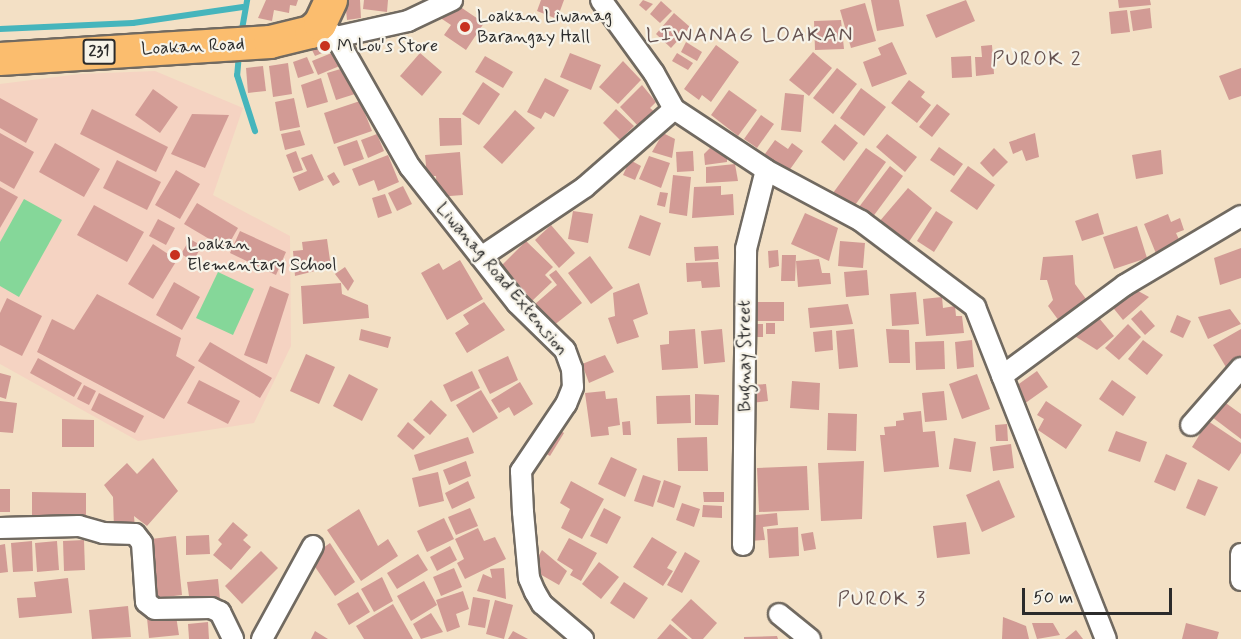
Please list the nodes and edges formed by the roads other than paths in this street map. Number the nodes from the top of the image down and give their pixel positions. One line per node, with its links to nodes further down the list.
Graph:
1 (452, 0): 3 (street)
2 (601, 0): 5 (street)
3 (329, 20): 4 (main road, Loakan Road / 231); 8 (street, Liwanag Road Extension)
4 (0, 59)
5 (674, 109): 6 (street); 8 (street)
6 (766, 170): 10 (street); 13 (street, Bugnay Street)
7 (1241, 216): 10 (street)
8 (481, 257): 20 (street, Liwanag Road Extension)
9 (1241, 368): 11 (street)
10 (1002, 376): 22 (street)
11 (1191, 425)
12 (0, 528): 18 (street)
13 (743, 545)
14 (313, 546): 19 (street)
15 (1241, 554): 16 (street)
16 (1241, 580)
17 (779, 614): 21 (street)
18 (233, 639)
19 (262, 639)
20 (583, 639)
21 (810, 639)
22 (1106, 639)

